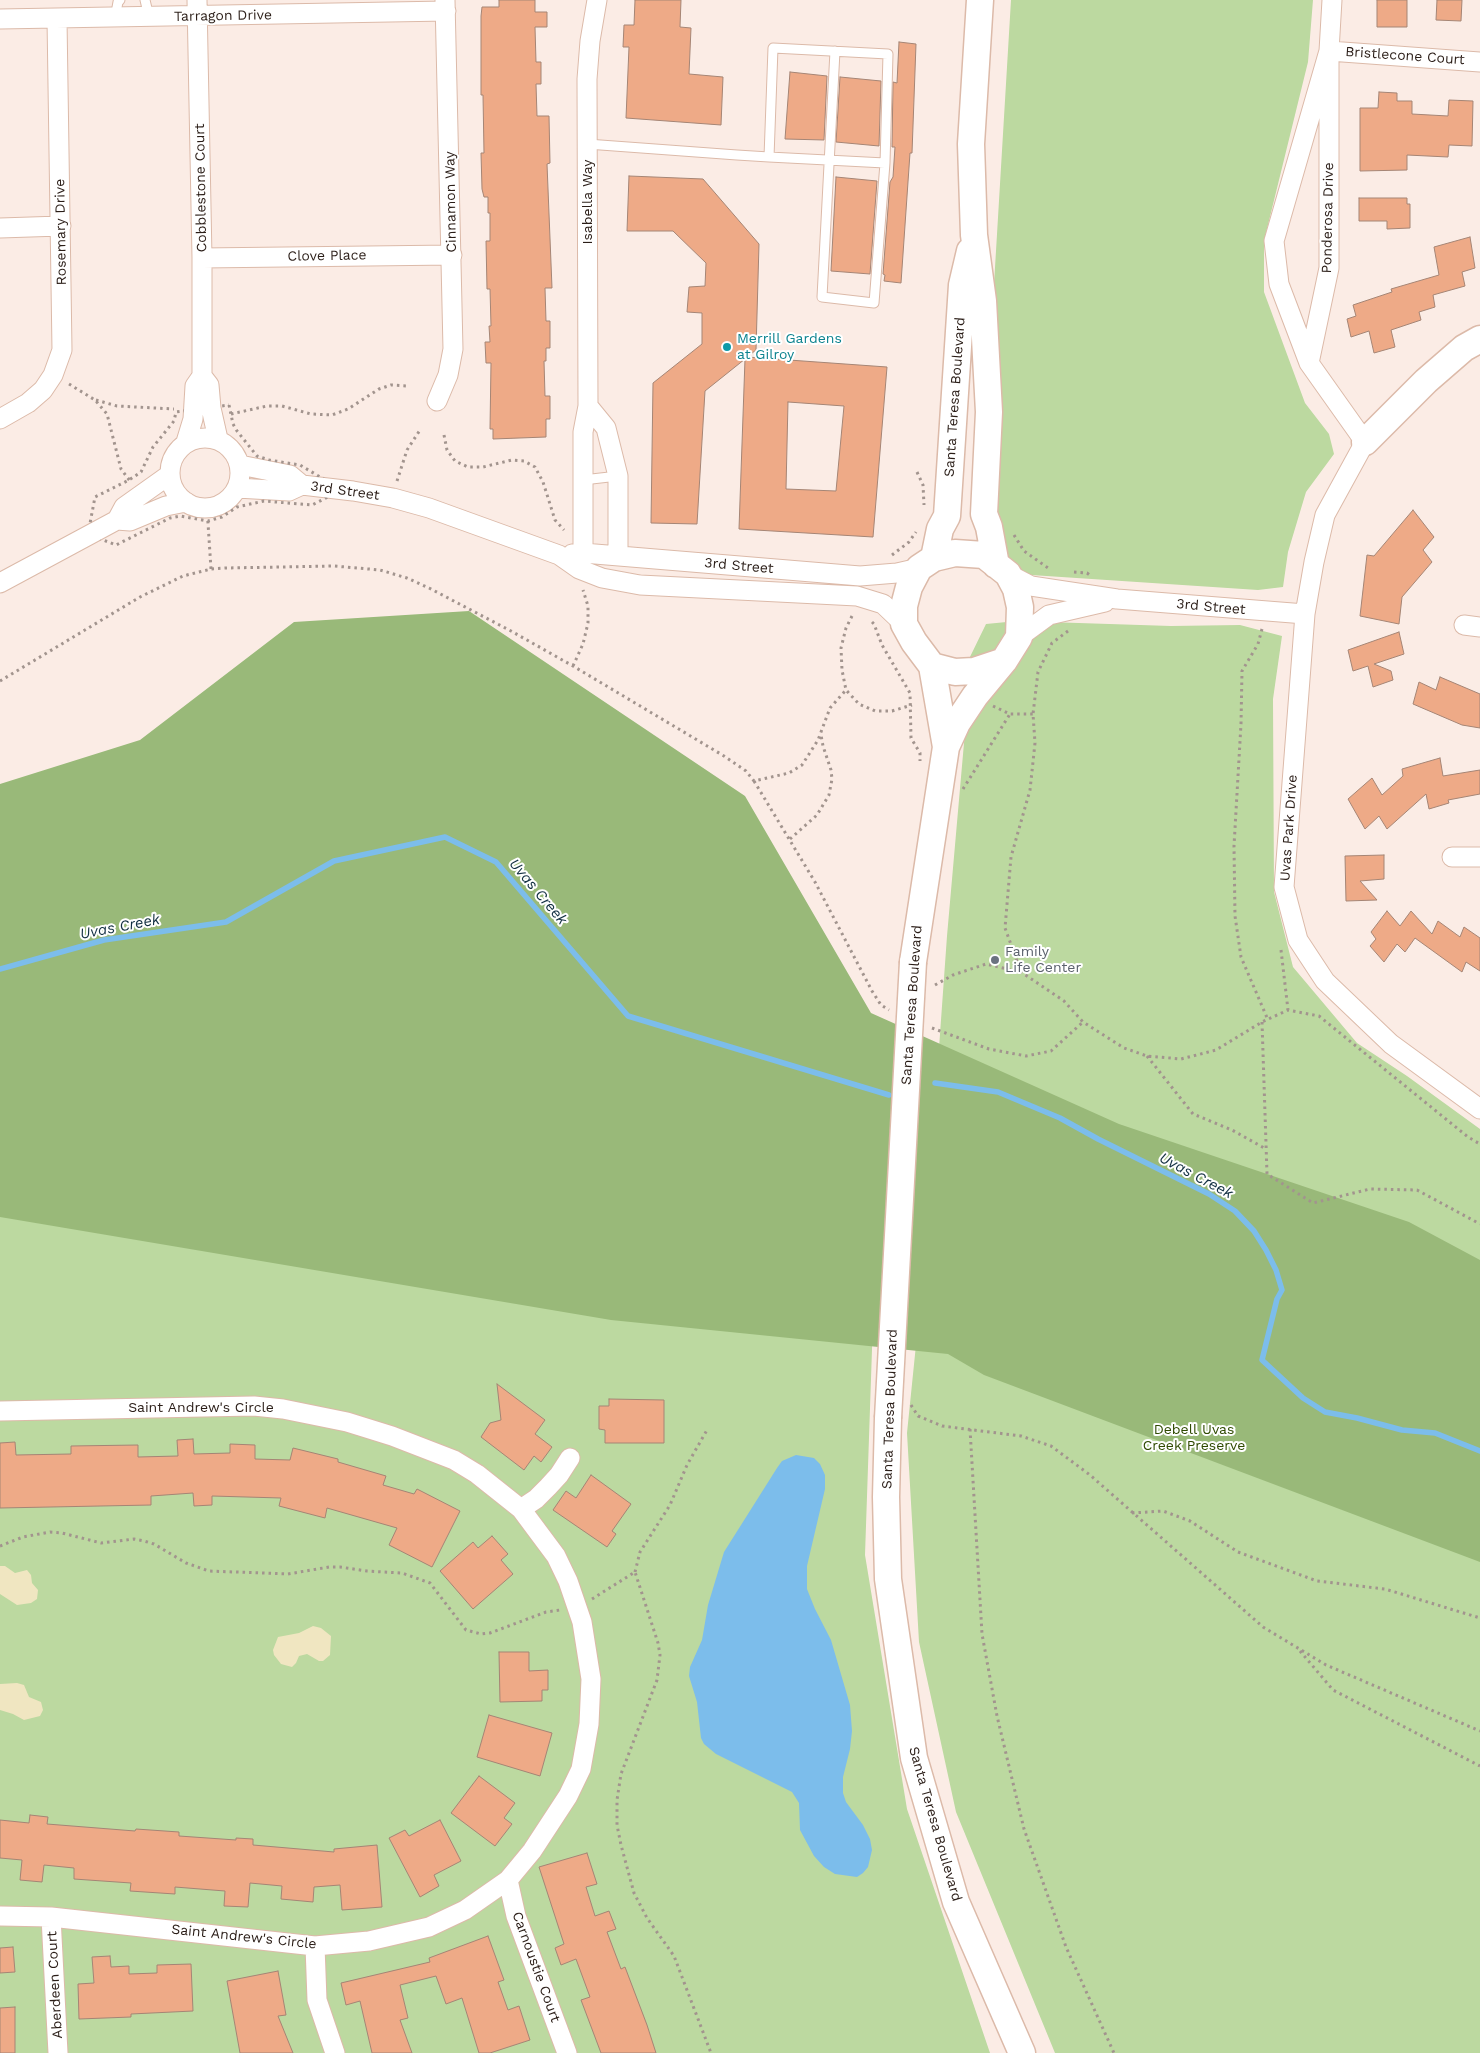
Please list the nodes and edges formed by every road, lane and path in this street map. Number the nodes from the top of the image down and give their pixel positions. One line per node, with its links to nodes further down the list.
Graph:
1 (597, 0): 13 (street, Isabella Way)
2 (980, 0): 19 (main road, Santa Teresa Boulevard)
3 (1332, 0): 11 (street, Ponderosa Drive)
4 (446, 6): 6 (street, Tarragon Drive); 20 (street, Cinnamon Way)
5 (147, 8): 6 (street, Tarragon Drive); 7 (street, Tarragon Drive)
6 (197, 8): 21 (street, Cobblestone Court)
7 (118, 9): 8 (street, Tarragon Drive)
8 (57, 19): 9 (street, Tarragon Drive); 17 (street, Rosemary Drive)
9 (0, 20)
10 (835, 51): 14 (lane); 15 (lane); 16 (lane)
11 (1329, 51): 12 (street, Bristlecone Court); 23 (street, Ponderosa Drive); 23 (street)
12 (1480, 62)
13 (587, 144): 14 (lane); 30 (street, Isabella Way)
14 (769, 157): 15 (lane)
15 (830, 160): 16 (lane); 16 (lane)
16 (885, 163)
17 (61, 226): 18 (street); 32 (street, Rosemary Drive)
18 (0, 228)
19 (974, 236): 62 (main road, Santa Teresa Boulevard); 65 (main road, Santa Teresa Boulevard)
20 (452, 255): 21 (street, Clove Place); 28 (street, Cinnamon Way)
21 (202, 258): 24 (street, Cobblestone Court)
22 (1480, 339): 37 (main road)
23 (1309, 362): 37 (street)
24 (202, 376): 35 (street, Cobblestone Court); 36 (street, Cobblestone Court)
25 (66, 382): 27 (path)
26 (406, 386): 31 (path)
27 (95, 400): 43 (path); 43 (path)
28 (437, 401)
29 (229, 405): 31 (path)
30 (588, 406): 42 (street); 44 (street, Isabella Way)
31 (231, 414): 39 (path)
32 (0, 419)
33 (420, 430): 45 (path)
34 (444, 435): 54 (path)
35 (218, 440): 36 (street); 38 (street)
36 (186, 442): 41 (street)
37 (1365, 442): 72 (street)
38 (240, 465): 46 (street, 3rd Street); 47 (street)
39 (300, 465)
40 (917, 472): 52 (path)
41 (169, 475): 49 (street); 53 (street)
42 (618, 476): 44 (lane); 60 (street)
43 (129, 480): 48 (path)
44 (583, 480): 58 (street, Isabella Way)
45 (396, 482)
46 (302, 485): 47 (street, 3rd Street); 59 (street, 3rd Street)
47 (237, 488): 51 (street)
48 (95, 497)
49 (186, 502): 51 (street); 53 (street)
50 (312, 505): 51 (path)
51 (207, 514): 57 (path); 63 (path)
52 (924, 514)
53 (117, 520): 68 (street)
54 (564, 530)
55 (918, 530): 61 (path)
56 (1012, 532): 64 (path)
57 (116, 545)
58 (583, 553): 59 (street, 3rd Street); 60 (street, 3rd Street)
59 (558, 555): 76 (street, 3rd Street)
60 (618, 556): 62 (street, 3rd Street)
61 (888, 558)
62 (926, 563): 65 (main road); 76 (main road)
63 (211, 569): 81 (path); 83 (path)
64 (1052, 569)
65 (1002, 570): 70 (street, 3rd Street); 79 (main road)
66 (1068, 572): 67 (path)
67 (1087, 573)
68 (0, 583)
69 (582, 584): 81 (path)
70 (1116, 600): 72 (street, 3rd Street); 79 (street, 3rd Street)
71 (860, 614): 74 (path)
72 (1305, 614): 106 (street, Uvas Park Drive)
73 (843, 615): 74 (path)
74 (852, 616): 84 (path)
75 (867, 619): 86 (path)
76 (904, 624): 82 (main road)
77 (1263, 628): 101 (path)
78 (1074, 630): 89 (path)
79 (1019, 638): 80 (main road)
80 (1004, 661): 82 (main road); 92 (main road, Santa Teresa Boulevard)
81 (572, 666): 93 (path)
82 (932, 666): 92 (main road, Santa Teresa Boulevard)
83 (0, 681)
84 (846, 690): 86 (path); 90 (path)
85 (917, 703): 86 (path)
86 (911, 705): 91 (path)
87 (990, 705): 88 (path)
88 (1010, 714): 89 (path); 94 (path)
89 (1033, 714): 98 (path)
90 (821, 733): 93 (path); 95 (path)
91 (911, 738)
92 (946, 747): 132 (main road, Santa Teresa Boulevard, bridge)
93 (754, 781): 95 (path)
94 (962, 791)
95 (790, 839): 100 (path)
96 (1452, 857): 97 (street)
97 (1480, 857)
98 (1021, 972): 99 (path); 102 (path)
99 (935, 985)
100 (894, 1012)
101 (1268, 1020): 103 (path); 107 (path)
102 (1083, 1022): 104 (path); 105 (path)
103 (1262, 1022): 105 (path); 108 (path)
104 (930, 1027)
105 (1147, 1056): 108 (path)
106 (1480, 1109)
107 (1480, 1144)
108 (1267, 1149): 109 (path)
109 (1480, 1224)
110 (908, 1400): 112 (path)
111 (0, 1410): 115 (street, Saint Andrew's Circle)
112 (970, 1429): 116 (path); 133 (path)
113 (707, 1430): 118 (path)
114 (570, 1458): 115 (street)
115 (521, 1509): 119 (street, Saint Andrew's Circle)
116 (1132, 1513): 120 (path); 121 (path)
117 (0, 1546): 119 (path)
118 (634, 1572): 119 (path); 131 (path)
119 (576, 1605): 124 (street, Saint Andrew's Circle)
120 (1480, 1618)
121 (1298, 1648): 122 (path); 123 (path)
122 (1480, 1731)
123 (1480, 1766)
124 (508, 1880): 127 (street, Saint Andrew's Circle); 130 (street, Carnoustie Court)
125 (0, 1916): 126 (street, Saint Andrew's Circle)
126 (52, 1918): 127 (street, Saint Andrew's Circle); 128 (street, Aberdeen Court)
127 (315, 1946): 129 (street)
128 (58, 2053)
129 (335, 2053)
130 (567, 2053)
131 (711, 2053)
132 (1022, 2053)
133 (1114, 2053)

